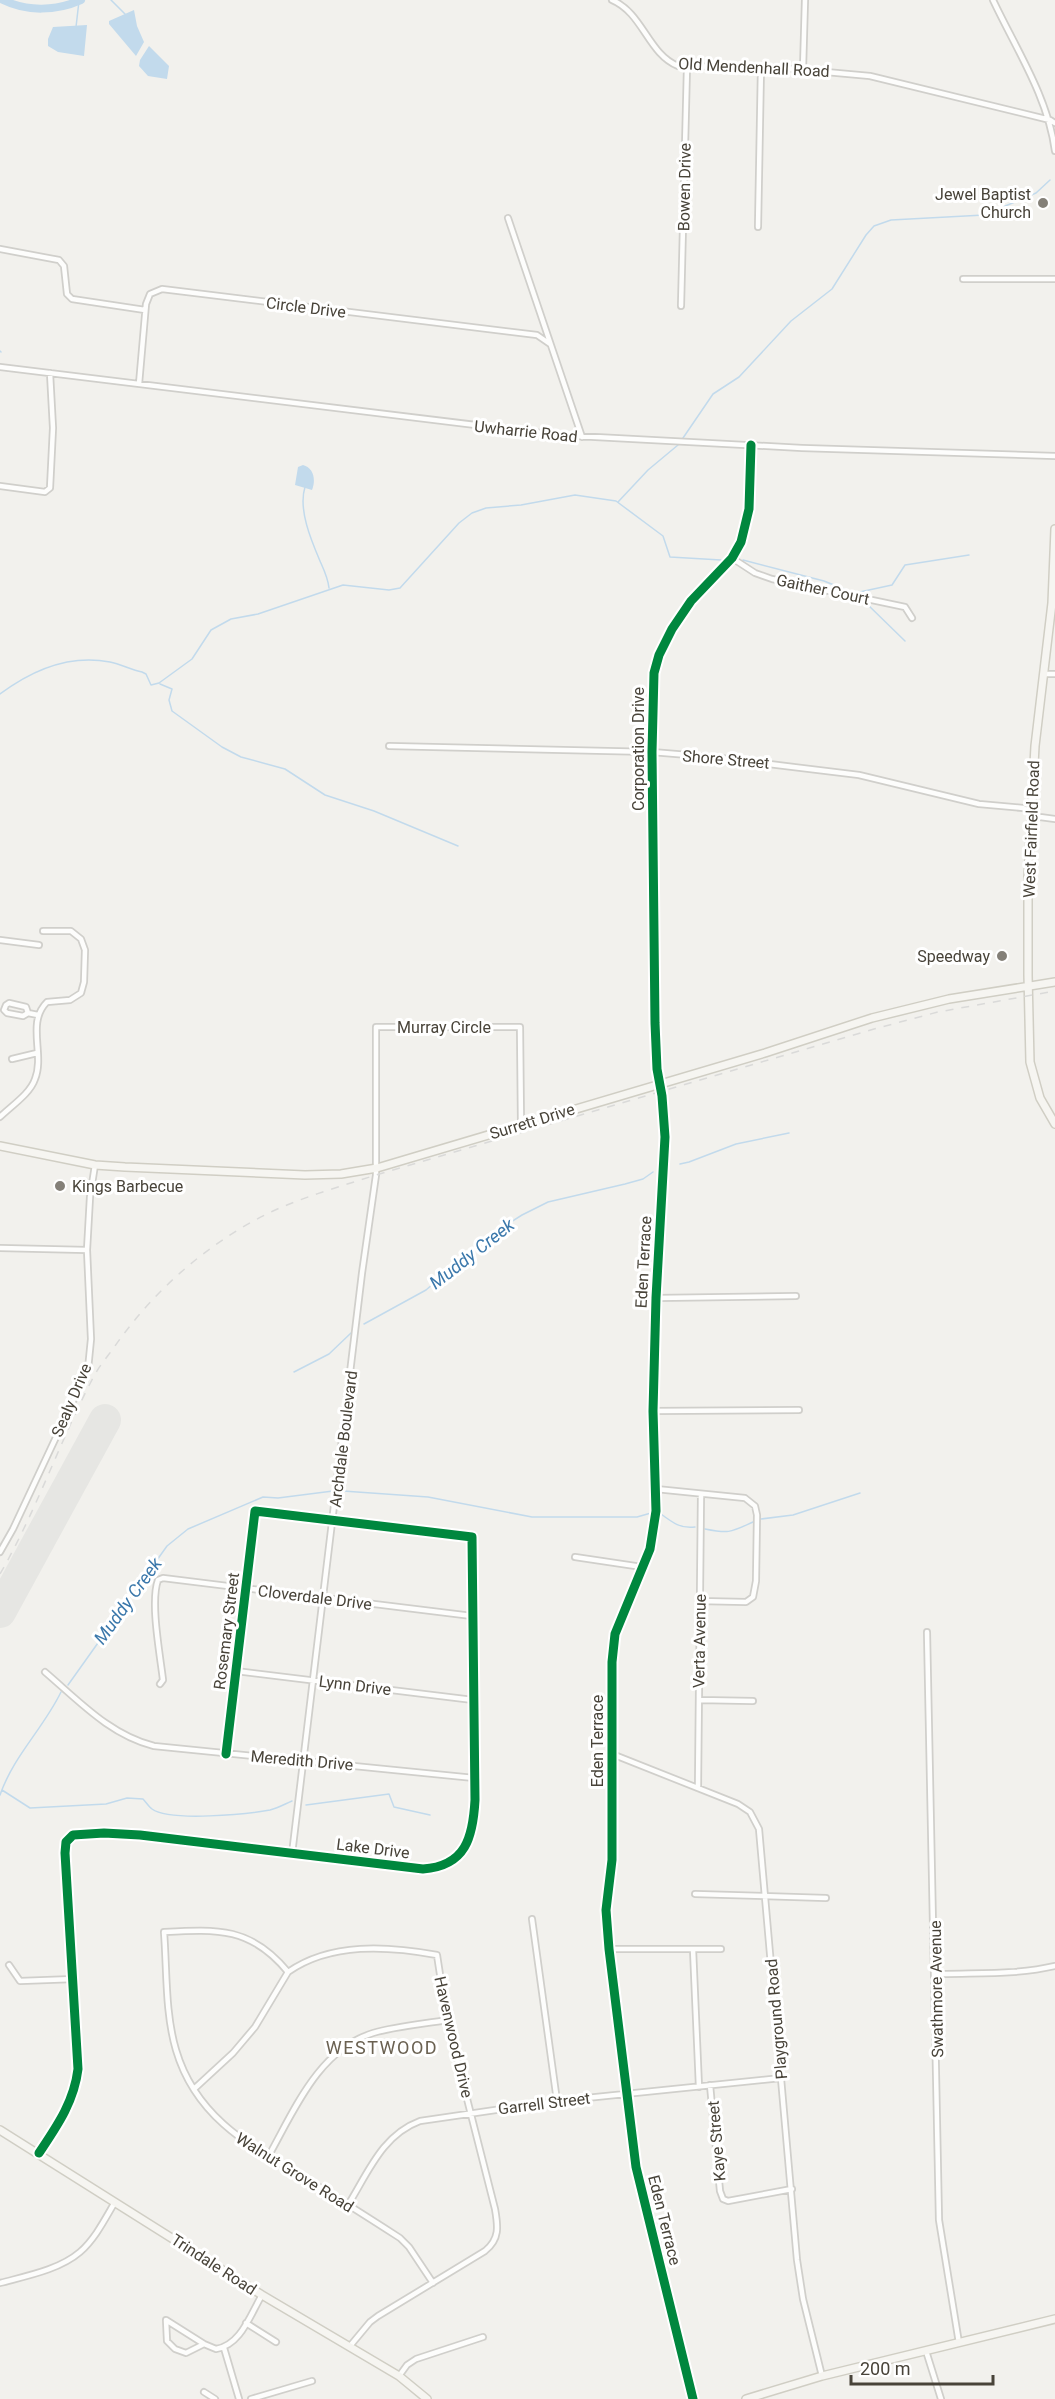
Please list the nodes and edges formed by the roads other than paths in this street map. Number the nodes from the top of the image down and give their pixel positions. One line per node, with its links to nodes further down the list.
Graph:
1 (612, 0): 4 (street, Old Mendenhall Road)
2 (805, 0): 6 (street)
3 (993, 0): 7 (street)
4 (687, 67): 5 (street, Old Mendenhall Road); 15 (street, Bowen Drive)
5 (761, 67): 6 (street, Old Mendenhall Road); 11 (street)
6 (803, 69): 7 (street, Old Mendenhall Road)
7 (1048, 119): 8 (street, Old Mendenhall Road); 9 (street)
8 (1055, 123)
9 (1055, 151)
10 (508, 218): 17 (street)
11 (758, 227)
12 (0, 249): 16 (street)
13 (963, 279): 14 (street)
14 (1055, 279)
15 (681, 306)
16 (145, 310): 17 (street, Circle Drive); 20 (street)
17 (550, 344): 21 (street)
18 (0, 367): 19 (street, Uwharrie Road)
19 (50, 374): 20 (street, Uwharrie Road); 24 (street)
20 (139, 384): 21 (street, Uwharrie Road)
21 (582, 437): 22 (street, Uwharrie Road)
22 (751, 445): 23 (street, Uwharrie Road); 26 (street, Corporation Drive)
23 (1055, 456)
24 (0, 486)
25 (1055, 530): 27 (main road, West Fairfield Road)
26 (732, 558): 28 (street, Gaither Court); 32 (street, Corporation Drive)
27 (1054, 586): 29 (main road, West Fairfield Road)
28 (912, 618)
29 (1043, 674): 30 (street); 33 (main road, West Fairfield Road)
30 (1055, 674)
31 (389, 746): 32 (street, Shore Street)
32 (652, 752): 33 (street, Shore Street); 44 (street, Corporation Drive)
33 (1031, 812): 34 (street, Shore Street); 39 (main road, West Fairfield Road)
34 (1055, 819)
35 (43, 931): 41 (street)
36 (0, 940): 37 (street)
37 (39, 945)
38 (1055, 982): 39 (main road, Surrett Drive)
39 (1028, 986): 44 (main road, Surrett Drive); 47 (main road, West Fairfield Road)
40 (28, 1013): 40 (street); 41 (street)
41 (38, 1015): 42 (street)
42 (37, 1053): 43 (street); 45 (street)
43 (12, 1059)
44 (659, 1083): 46 (main road, Surrett Drive); 54 (street, Eden Terrace)
45 (0, 1117)
46 (521, 1124): 50 (main road, Surrett Drive); 50 (street, Murray Circle)
47 (1055, 1124)
48 (0, 1146): 49 (main road, Surrett Drive)
49 (95, 1165): 50 (main road, Surrett Drive); 52 (street, Sealy Drive)
50 (377, 1168): 60 (street, Archdale Boulevard)
51 (0, 1248): 52 (street)
52 (87, 1251): 61 (street, Sealy Drive)
53 (796, 1296): 54 (street)
54 (656, 1299): 56 (street, Eden Terrace)
55 (799, 1410): 56 (street)
56 (652, 1411): 57 (street, Eden Terrace)
57 (656, 1489): 58 (street); 63 (street, Eden Terrace)
58 (701, 1494): 66 (street, Verta Avenue); 66 (street)
59 (255, 1511): 60 (street, Lake Drive); 64 (street, Rosemary Street)
60 (333, 1521): 65 (street, Archdale Boulevard); 67 (street, Lake Drive)
61 (0, 1552)
62 (575, 1557): 63 (street)
63 (642, 1567): 77 (street, Eden Terrace)
64 (246, 1588): 65 (street, Cloverdale Drive); 69 (street, Rosemary Street); 72 (street, Cloverdale Drive)
65 (323, 1598): 67 (street, Cloverdale Drive); 71 (street, Archdale Boulevard)
66 (699, 1601): 74 (street, Verta Avenue)
67 (472, 1616): 73 (street, Lake Drive)
68 (927, 1632): 92 (street, Swathmore Avenue)
69 (236, 1671): 71 (street, Lynn Drive); 76 (street, Rosemary Street)
70 (45, 1672): 76 (street, Meredith Drive)
71 (314, 1680): 73 (street, Lynn Drive); 78 (street, Archdale Boulevard)
72 (160, 1684)
73 (473, 1700): 79 (street, Lake Drive)
74 (699, 1700): 75 (street); 80 (street, Verta Avenue)
75 (753, 1701)
76 (226, 1754): 78 (street, Meredith Drive)
77 (612, 1754): 80 (street, Playground Road); 86 (street, Eden Terrace)
78 (304, 1760): 79 (street, Meredith Drive); 81 (street, Archdale Boulevard)
79 (474, 1778): 81 (street, Lake Drive)
80 (698, 1788): 83 (street, Playground Road)
81 (292, 1854): 93 (street, Lake Drive)
82 (694, 1894): 83 (street)
83 (765, 1896): 84 (street); 95 (street, Playground Road)
84 (826, 1898)
85 (532, 1919): 100 (street)
86 (609, 1949): 87 (street); 99 (street, Eden Terrace)
87 (693, 1949): 88 (street); 97 (street, Kaye Street)
88 (721, 1949)
89 (9, 1965): 93 (street)
90 (1055, 1966): 92 (street)
91 (288, 1972): 94 (street, Havenwood Drive); 98 (street); 98 (street, Walnut Grove Road)
92 (936, 1974): 115 (street, Swathmore Avenue)
93 (74, 1979): 103 (street, Lake Drive)
94 (447, 2020): 101 (street, Havenwood Drive); 104 (street)
95 (781, 2078): 96 (street, Garrell Street); 105 (street, Playground Road)
96 (710, 2085): 97 (street, Garrell Street); 105 (street, Kaye Street)
97 (699, 2087): 99 (street, Garrell Street)
98 (194, 2089): 104 (street, Walnut Grove Road)
99 (628, 2094): 100 (street, Garrell Street); 129 (street, Eden Terrace)
100 (557, 2101): 101 (street, Garrell Street)
101 (471, 2112): 107 (street, Garrell Street); 109 (street, Havenwood Drive)
102 (0, 2130): 103 (main road, Trindale Road)
103 (39, 2153): 106 (main road, Trindale Road)
104 (268, 2157): 107 (street, Walnut Grove Road)
105 (792, 2189): 121 (street, Playground Road)
106 (115, 2202): 108 (street); 110 (main road, Trindale Road)
107 (348, 2205): 109 (street, Walnut Grove Road)
108 (0, 2283)
109 (433, 2283): 117 (street, Havenwood Drive)
110 (262, 2295): 112 (street); 117 (main road, Trindale Road)
111 (1055, 2319): 115 (main road)
112 (246, 2323): 114 (street); 118 (street)
113 (483, 2337): 120 (street)
114 (276, 2342)
115 (959, 2343): 119 (main road)
116 (204, 2344): 116 (street); 118 (street)
117 (350, 2346): 120 (main road, Trindale Road)
118 (224, 2348): 126 (street)
119 (926, 2350): 121 (main road); 131 (street)
120 (399, 2376): 128 (main road, Trindale Road)
121 (822, 2376): 124 (main road)
122 (312, 2381): 127 (street)
123 (204, 2392): 125 (street)
124 (770, 2396): 130 (main road)
125 (215, 2399)
126 (239, 2399)
127 (251, 2399)
128 (427, 2399)
129 (693, 2399)
130 (746, 2399)
131 (941, 2399)

